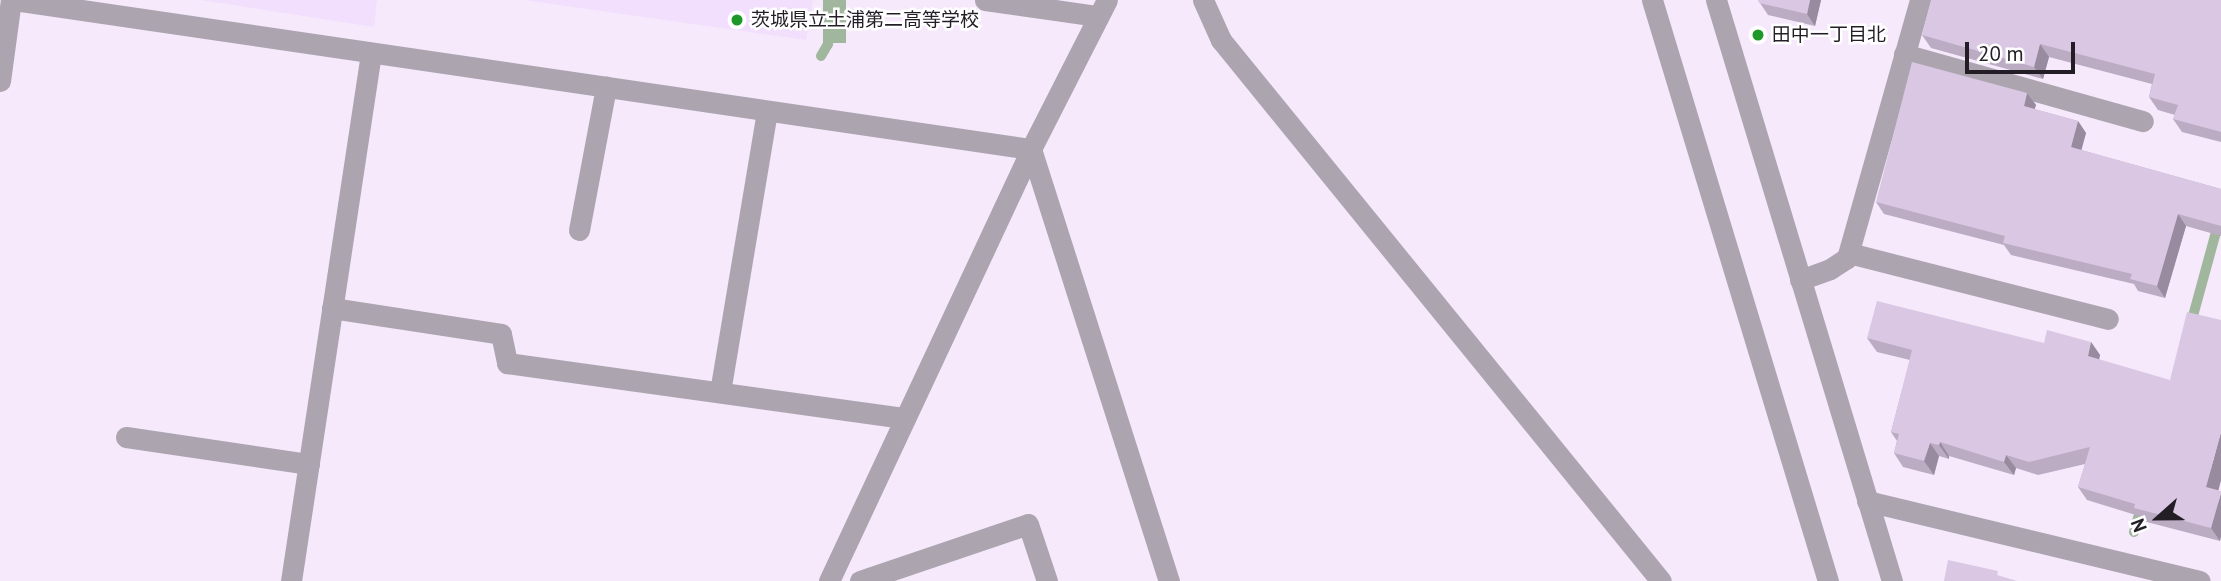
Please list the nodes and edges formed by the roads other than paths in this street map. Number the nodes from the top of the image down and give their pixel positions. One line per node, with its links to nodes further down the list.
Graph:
1 (13, 0): 8 (street); 10 (street)
2 (985, 0): 7 (street)
3 (1203, 0): 30 (street)
4 (1652, 0): 31 (street)
5 (1716, 0): 17 (street)
6 (1920, 0): 9 (street)
7 (1102, 8): 14 (street)
8 (371, 52): 11 (street); 18 (street)
9 (1904, 54): 13 (street); 16 (street)
10 (0, 81)
11 (606, 87): 12 (street); 15 (street)
12 (767, 111): 14 (street); 20 (street)
13 (2143, 121)
14 (1031, 149): 21 (street); 29 (street)
15 (579, 230)
16 (1849, 253): 17 (street); 19 (street)
17 (1800, 280): 24 (street)
18 (332, 308): 20 (street); 23 (street)
19 (2108, 319)
20 (720, 393): 21 (street)
21 (905, 418): 26 (street)
22 (126, 437): 23 (street)
23 (309, 464): 25 (street)
24 (1867, 501): 32 (street); 33 (street)
25 (291, 581)
26 (829, 581)
27 (860, 581): 28 (street)
28 (1047, 581)
29 (1169, 581)
30 (1661, 581)
31 (1828, 581)
32 (1892, 581)
33 (2200, 581)

